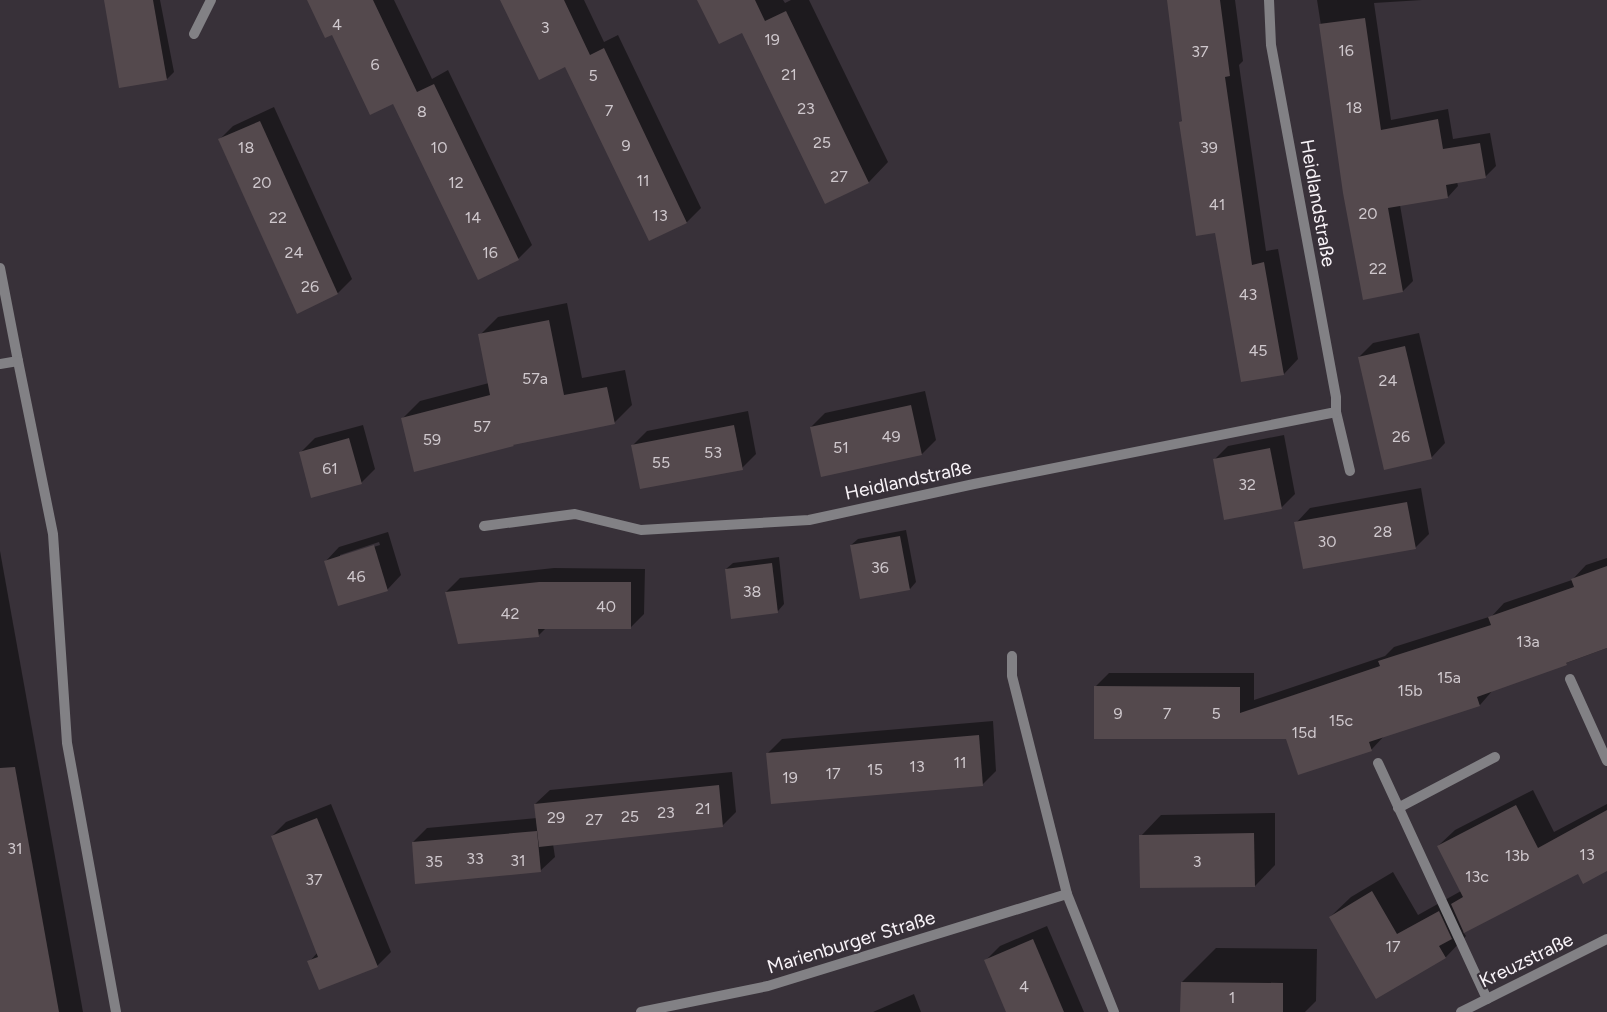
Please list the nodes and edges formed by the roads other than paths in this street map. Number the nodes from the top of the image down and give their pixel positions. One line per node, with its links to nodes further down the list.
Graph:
1 (212, 0): 3 (street)
2 (1269, 0): 7 (street, Heidlandstraße)
3 (194, 34)
4 (0, 269): 5 (street)
5 (18, 361): 6 (street); 19 (street)
6 (0, 364)
7 (1336, 412): 8 (street, Heidlandstraße); 9 (street, Heidlandstraße)
8 (1350, 471)
9 (484, 526)
10 (1012, 656): 16 (street)
11 (1570, 679): 13 (street)
12 (1495, 757): 15 (street)
13 (1607, 761)
14 (1378, 763): 15 (street)
15 (1398, 808): 18 (street)
16 (1067, 894): 20 (street, Marienburger Straße); 21 (street)
17 (1607, 939): 18 (street, Kreuzstraße)
18 (1487, 998): 22 (street, Kreuzstraße)
19 (116, 1012)
20 (642, 1012)
21 (1114, 1012)
22 (1461, 1012)

